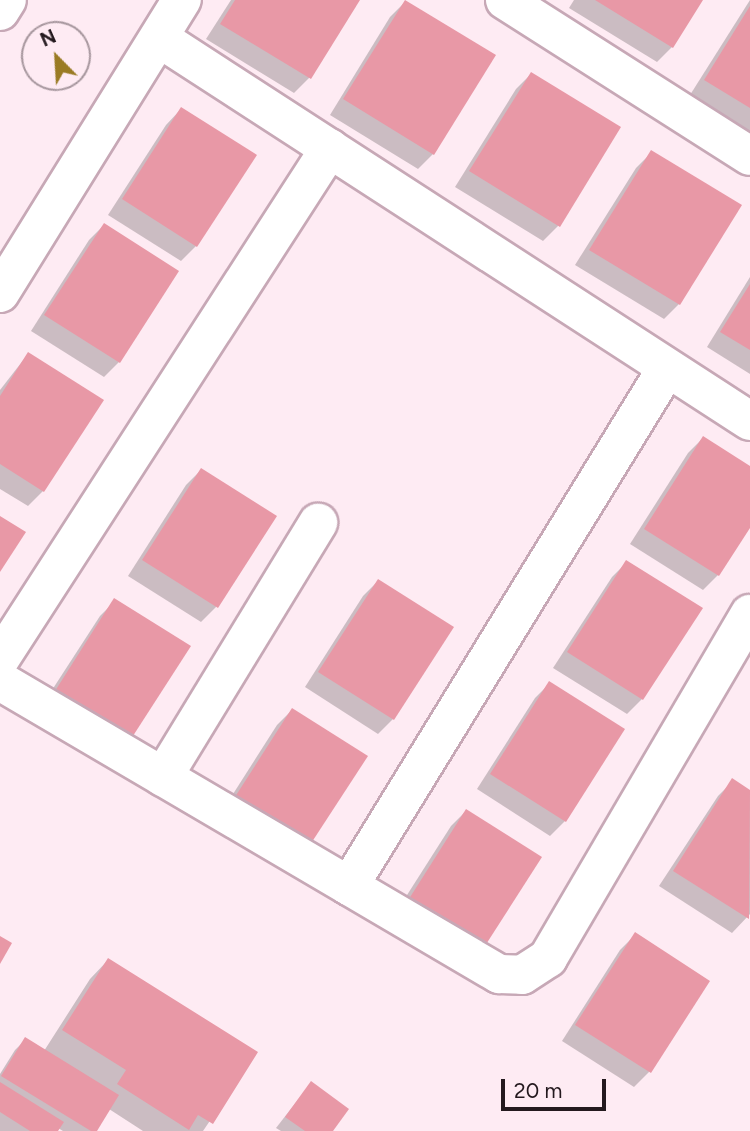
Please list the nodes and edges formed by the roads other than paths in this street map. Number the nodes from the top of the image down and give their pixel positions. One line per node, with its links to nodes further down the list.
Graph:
1 (7, 0): 4 (street)
2 (182, 0): 5 (street)
3 (505, 0): 7 (street)
4 (0, 11)
5 (159, 38): 6 (street); 8 (street)
6 (330, 149): 9 (street); 13 (street)
7 (750, 156)
8 (0, 293)
9 (667, 368): 10 (street); 16 (street)
10 (750, 422)
11 (318, 523): 15 (street)
12 (750, 614): 16 (street)
13 (0, 659)
14 (0, 681): 15 (street)
15 (163, 777): 16 (street)
16 (349, 886)

